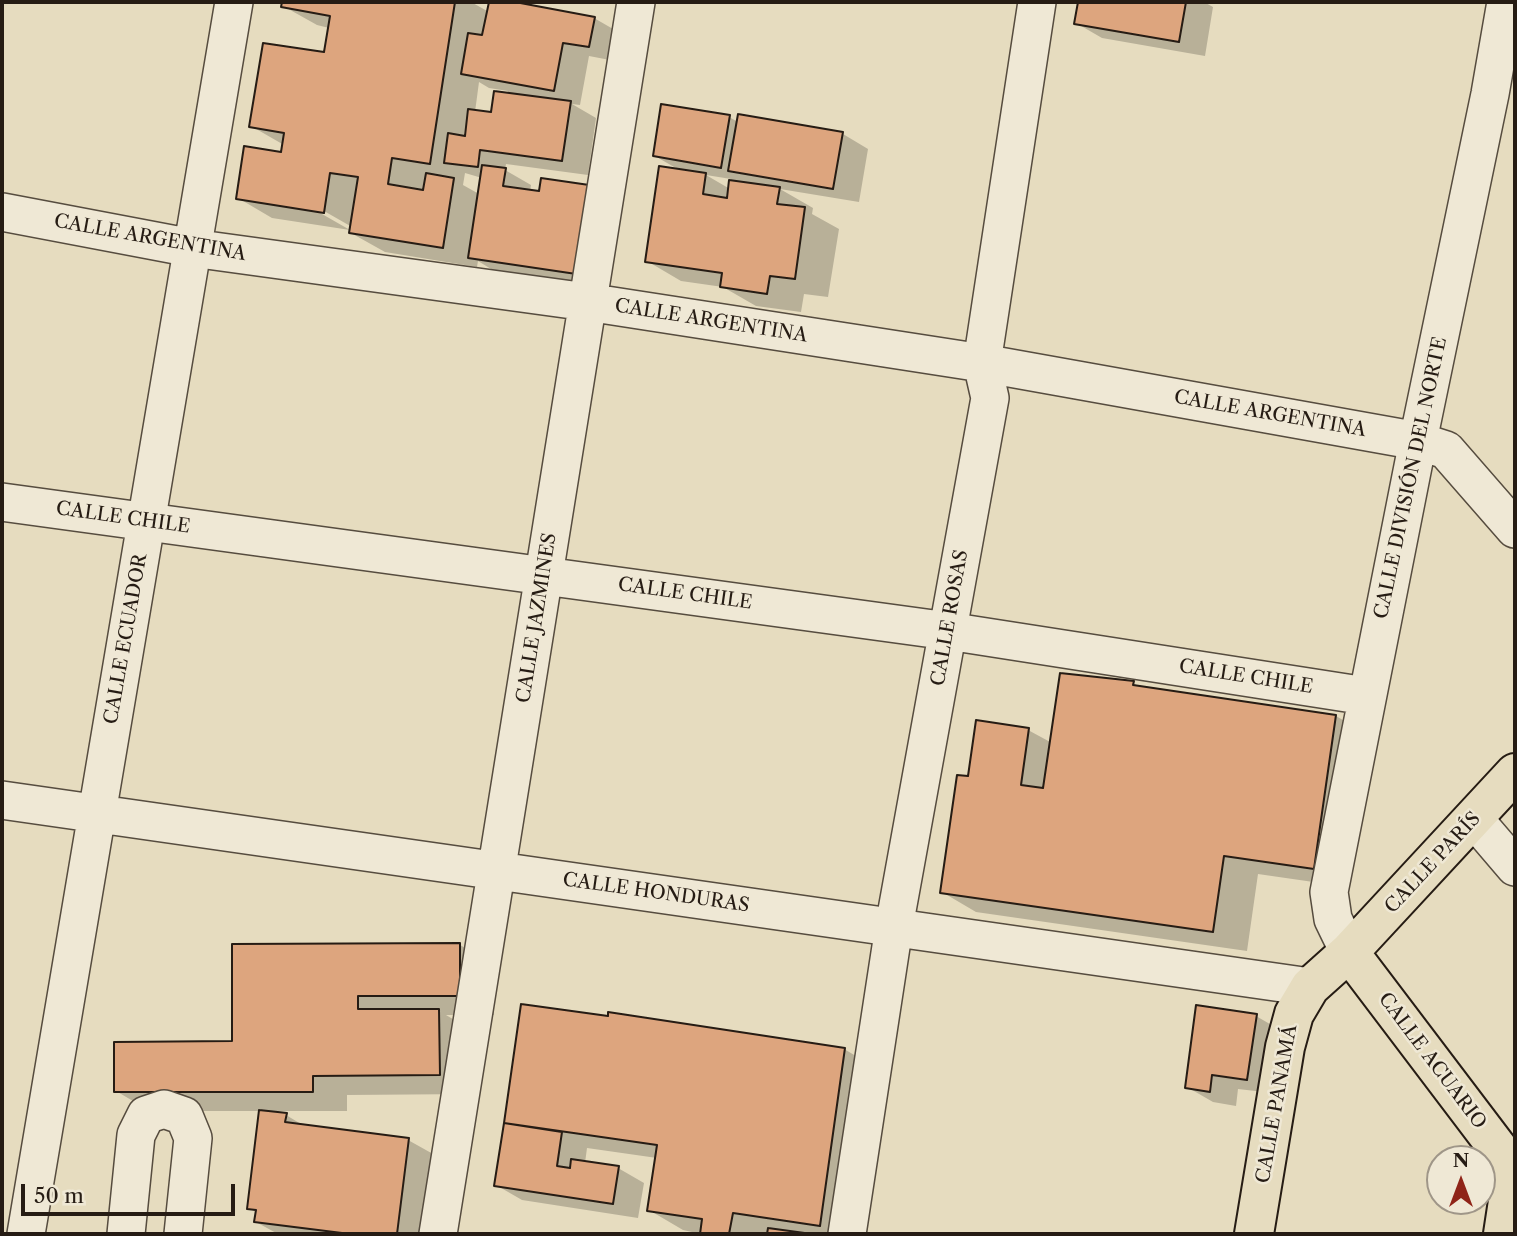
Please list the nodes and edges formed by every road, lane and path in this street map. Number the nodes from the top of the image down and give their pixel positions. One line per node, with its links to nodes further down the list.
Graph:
1 (234, 2): 6 (street, CALLE ECUADOR)
2 (636, 2): 7 (street, CALLE JAZMINES)
3 (1037, 2): 8 (street, CALLE ROSAS)
4 (1508, 17): 9 (street, CALLE DIVISIÓN DEL NORTE)
5 (2, 212): 6 (street, CALLE ARGENTINA)
6 (192, 248): 7 (street, CALLE ARGENTINA); 11 (street, CALLE ECUADOR)
7 (587, 302): 8 (street, CALLE ARGENTINA); 13 (street, CALLE JAZMINES)
8 (982, 363): 9 (street, CALLE ARGENTINA); 14 (street, CALLE ROSAS)
9 (1418, 440): 12 (street, CALLE ARGENTINA); 15 (street, CALLE DIVISIÓN DEL NORTE)
10 (2, 502): 11 (street, CALLE CHILE)
11 (146, 521): 13 (street, CALLE CHILE); 18 (street, CALLE ECUADOR)
12 (1515, 529)
13 (544, 575): 14 (street, CALLE CHILE); 21 (street, CALLE JAZMINES)
14 (948, 631): 15 (street, CALLE CHILE); 22 (street, CALLE ROSAS)
15 (1366, 696): 23 (street, CALLE DIVISIÓN DEL NORTE)
16 (1515, 772): 19 (main road, CALLE PARÍS)
17 (2, 800): 18 (street, CALLE HONDURAS)
18 (97, 814): 21 (street, CALLE HONDURAS); 26 (street, CALLE ECUADOR)
19 (1474, 819): 20 (street); 23 (main road, CALLE PARÍS)
20 (1515, 867)
21 (496, 871): 22 (street, CALLE HONDURAS); 29 (street, CALLE JAZMINES)
22 (894, 928): 24 (street, CALLE HONDURAS); 30 (street, CALLE ROSAS)
23 (1349, 952): 24 (main road, CALLE PANAMÁ); 25 (main road, CALLE ACUARIO)
24 (1310, 987): 31 (main road, CALLE PANAMÁ)
25 (1514, 1169): 32 (main road)
26 (26, 1234)
27 (126, 1234): 28 (street)
28 (183, 1234)
29 (438, 1234)
30 (847, 1234)
31 (1254, 1234)
32 (1503, 1234)

